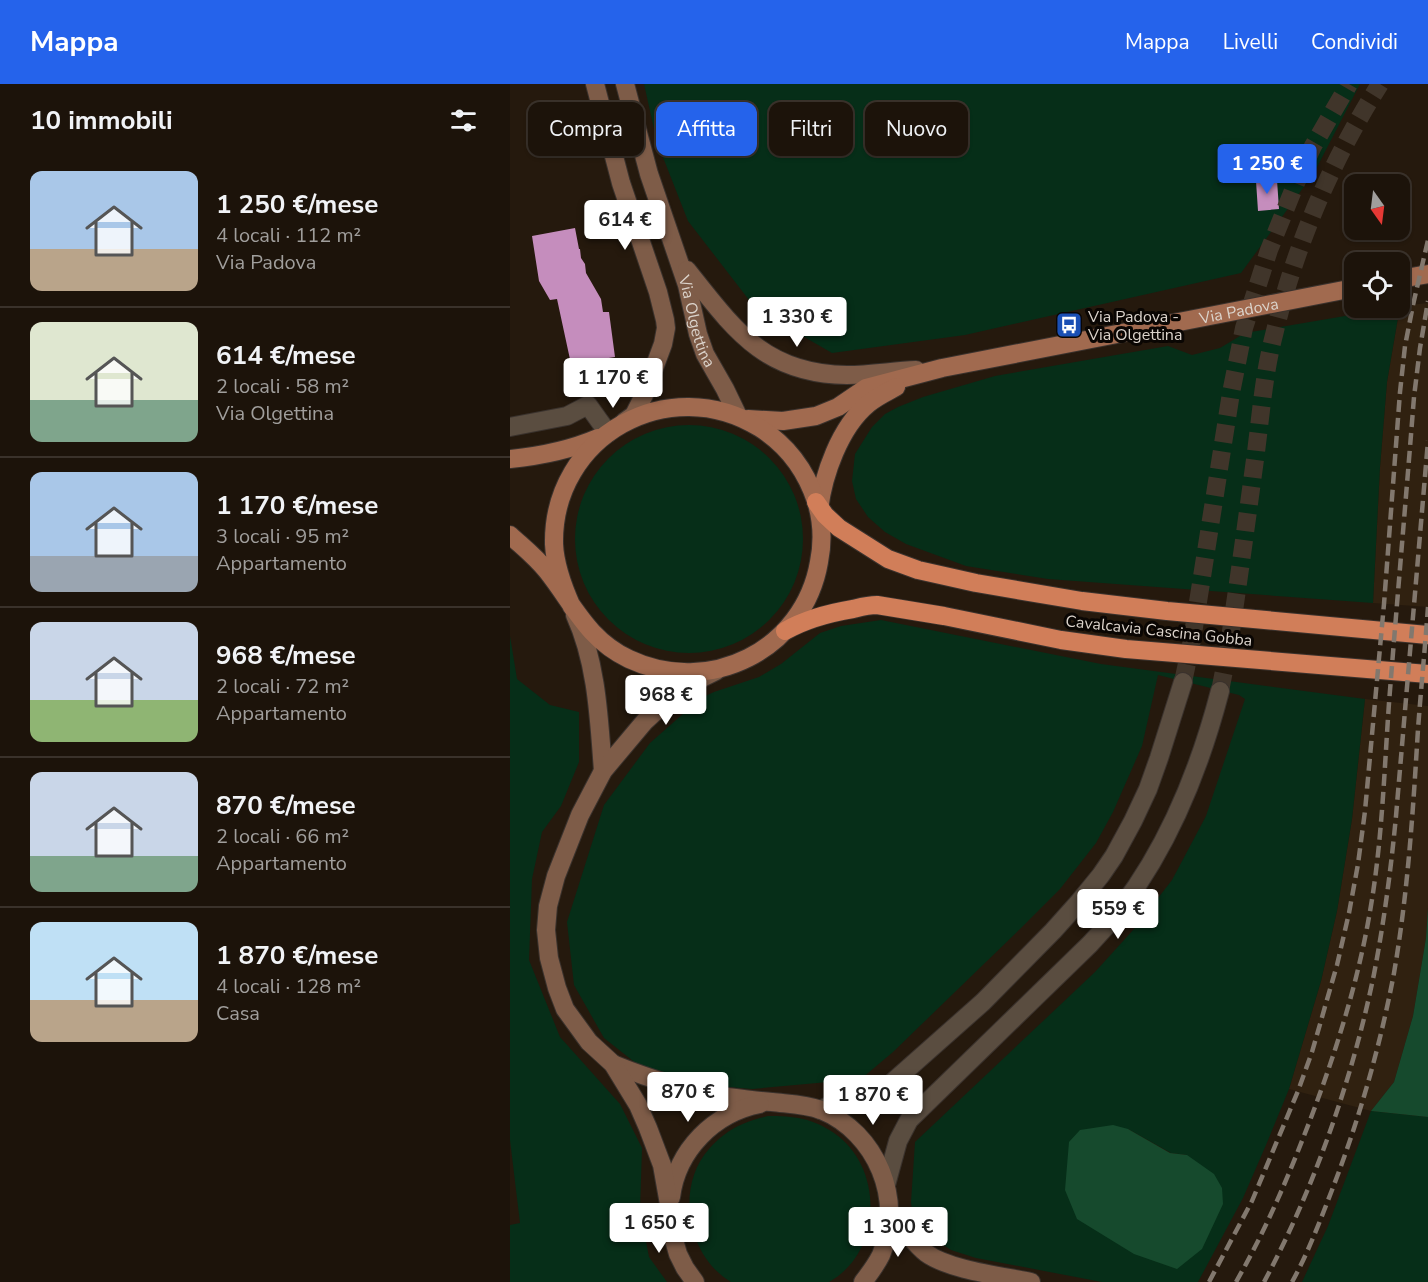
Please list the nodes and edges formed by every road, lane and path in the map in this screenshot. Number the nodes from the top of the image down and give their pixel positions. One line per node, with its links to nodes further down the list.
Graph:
1 (595, 84): 10 (main road, Via Olgettina)
2 (625, 84): 3 (main road, Via Olgettina)
3 (680, 261): 7 (main road); 9 (main road, Via Olgettina)
4 (1428, 274): 5 (main road)
5 (1410, 277)
6 (1344, 290): 7 (main road, Via Padova)
7 (942, 368): 8 (main road, Via Padova)
8 (913, 377): 9 (main road, Via Padova); 14 (main road, Via Padova)
9 (738, 416): 10 (main road); 14 (main road)
10 (624, 422): 12 (main road)
11 (510, 427): 12 (street)
12 (608, 433): 13 (main road); 16 (main road)
13 (510, 459)
14 (818, 510): 17 (main road); 18 (highway, Cavalcavia Cascina Gobba)
15 (510, 535): 16 (main road)
16 (572, 607): 19 (main road); 23 (main road)
17 (785, 631): 19 (main road); 20 (highway, Cavalcavia Cascina Gobba)
18 (1428, 635)
19 (720, 669): 23 (main road)
20 (1428, 674)
21 (1183, 681): 26 (street)
22 (1220, 691): 27 (street)
23 (603, 771): 24 (main road)
24 (613, 1064): 25 (main road); 28 (main road)
25 (774, 1102): 26 (main road); 28 (main road)
26 (820, 1110): 27 (main road)
27 (886, 1185): 29 (main road)
28 (670, 1210): 30 (main road)
29 (890, 1216): 31 (main road); 32 (main road)
30 (695, 1282)
31 (863, 1282)
32 (1031, 1282)

